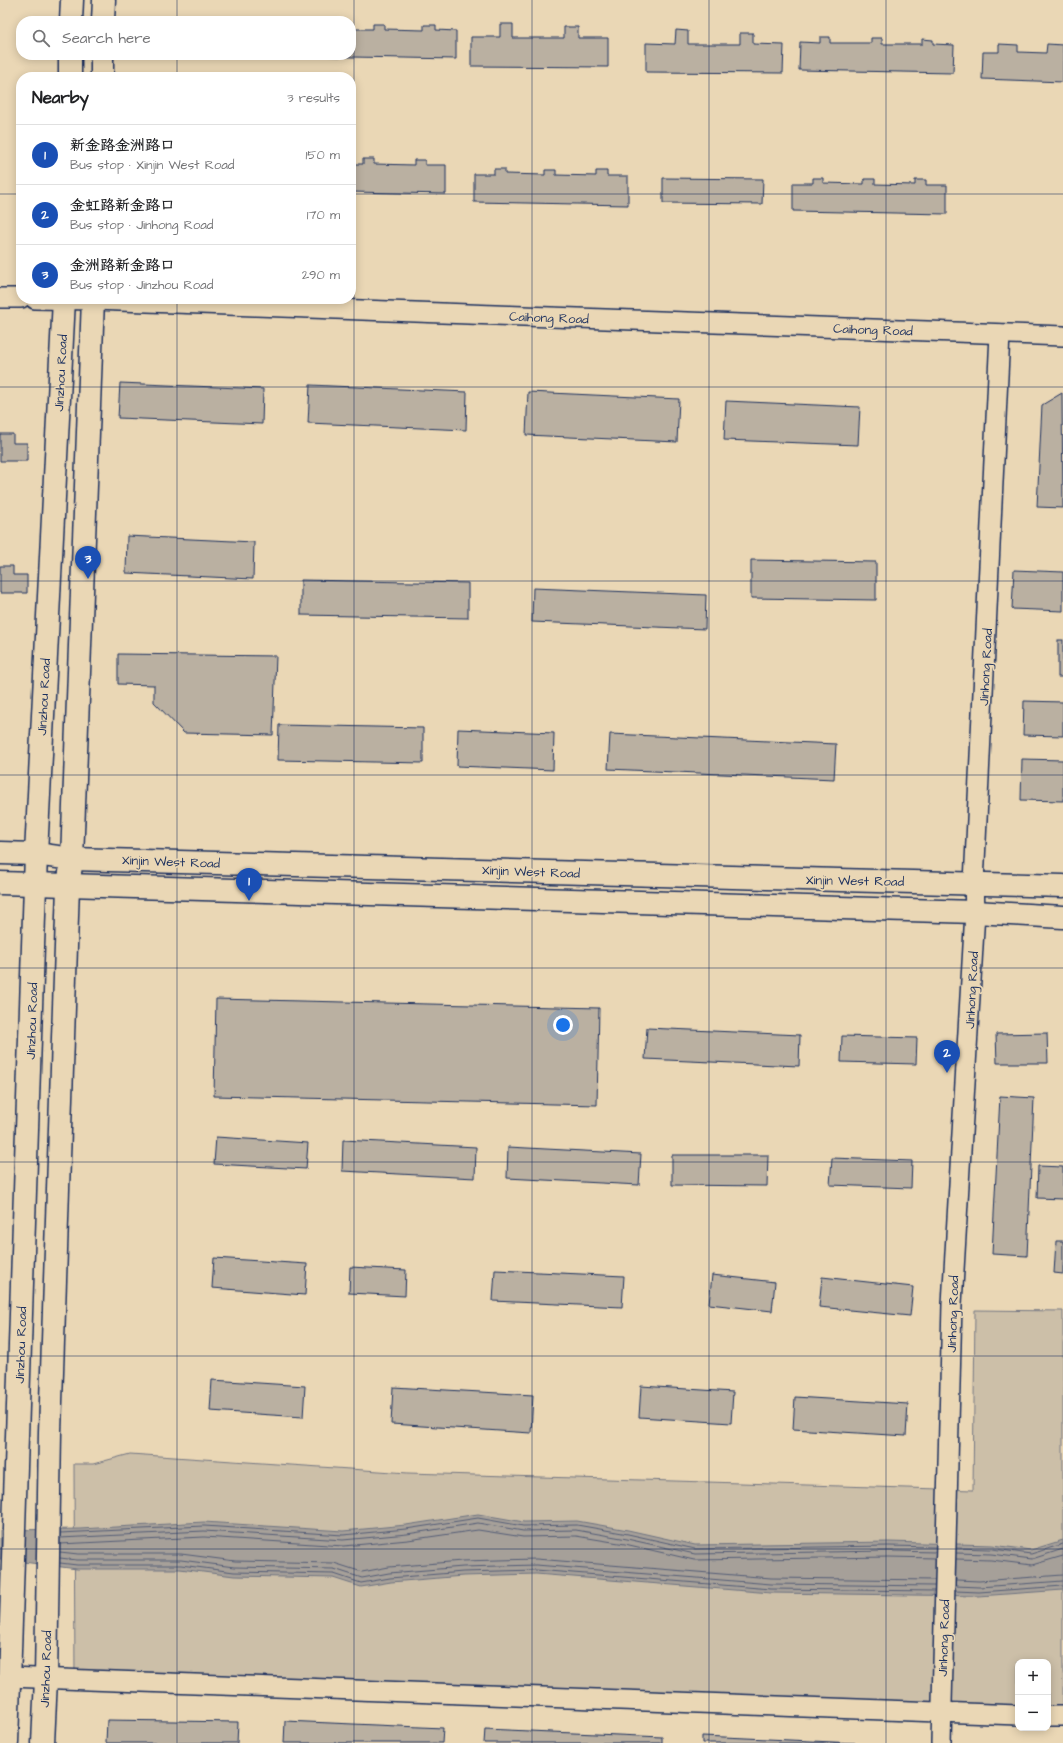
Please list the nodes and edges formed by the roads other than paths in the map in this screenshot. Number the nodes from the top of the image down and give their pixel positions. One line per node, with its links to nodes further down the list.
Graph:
1 (72, 0): 3 (main road)
2 (104, 0): 4 (main road)
3 (71, 16)
4 (103, 16)
5 (70, 60): 7 (main road)
6 (102, 60): 8 (main road)
7 (70, 72)
8 (102, 72)
9 (0, 298): 10 (street)
10 (16, 298)
11 (64, 304): 17 (main road, Jinzhou Road)
12 (93, 304): 18 (main road, Jinzhou Road)
13 (223, 304): 14 (street, Caihong Road)
14 (1000, 334): 15 (street, Caihong Road); 20 (street, Jinhong Road)
15 (1063, 336)
16 (0, 853): 17 (main road, Xinjin West Road)
17 (36, 854): 18 (main road, Xinjin West Road); 21 (main road, Jinzhou Road)
18 (72, 859): 20 (main road, Xinjin West Road); 22 (main road, Jinzhou Road)
19 (0, 883): 21 (main road)
20 (974, 883): 23 (main road, Xinjin West Road); 24 (street, Jinhong Road)
21 (36, 884): 22 (main road); 26 (main road, Jinzhou Road)
22 (68, 886): 24 (main road); 27 (main road, Jinzhou Road)
23 (1063, 886)
24 (975, 912): 25 (main road); 28 (street, Jinhong Road)
25 (1063, 917)
26 (9, 1677): 27 (street); 32 (main road, Jinzhou Road)
27 (46, 1679): 28 (street); 33 (main road, Jinzhou Road)
28 (941, 1712): 29 (street); 34 (street, Jinhong Road)
29 (1015, 1715)
30 (1051, 1716): 31 (street)
31 (1063, 1716)
32 (7, 1743)
33 (43, 1743)
34 (941, 1743)

